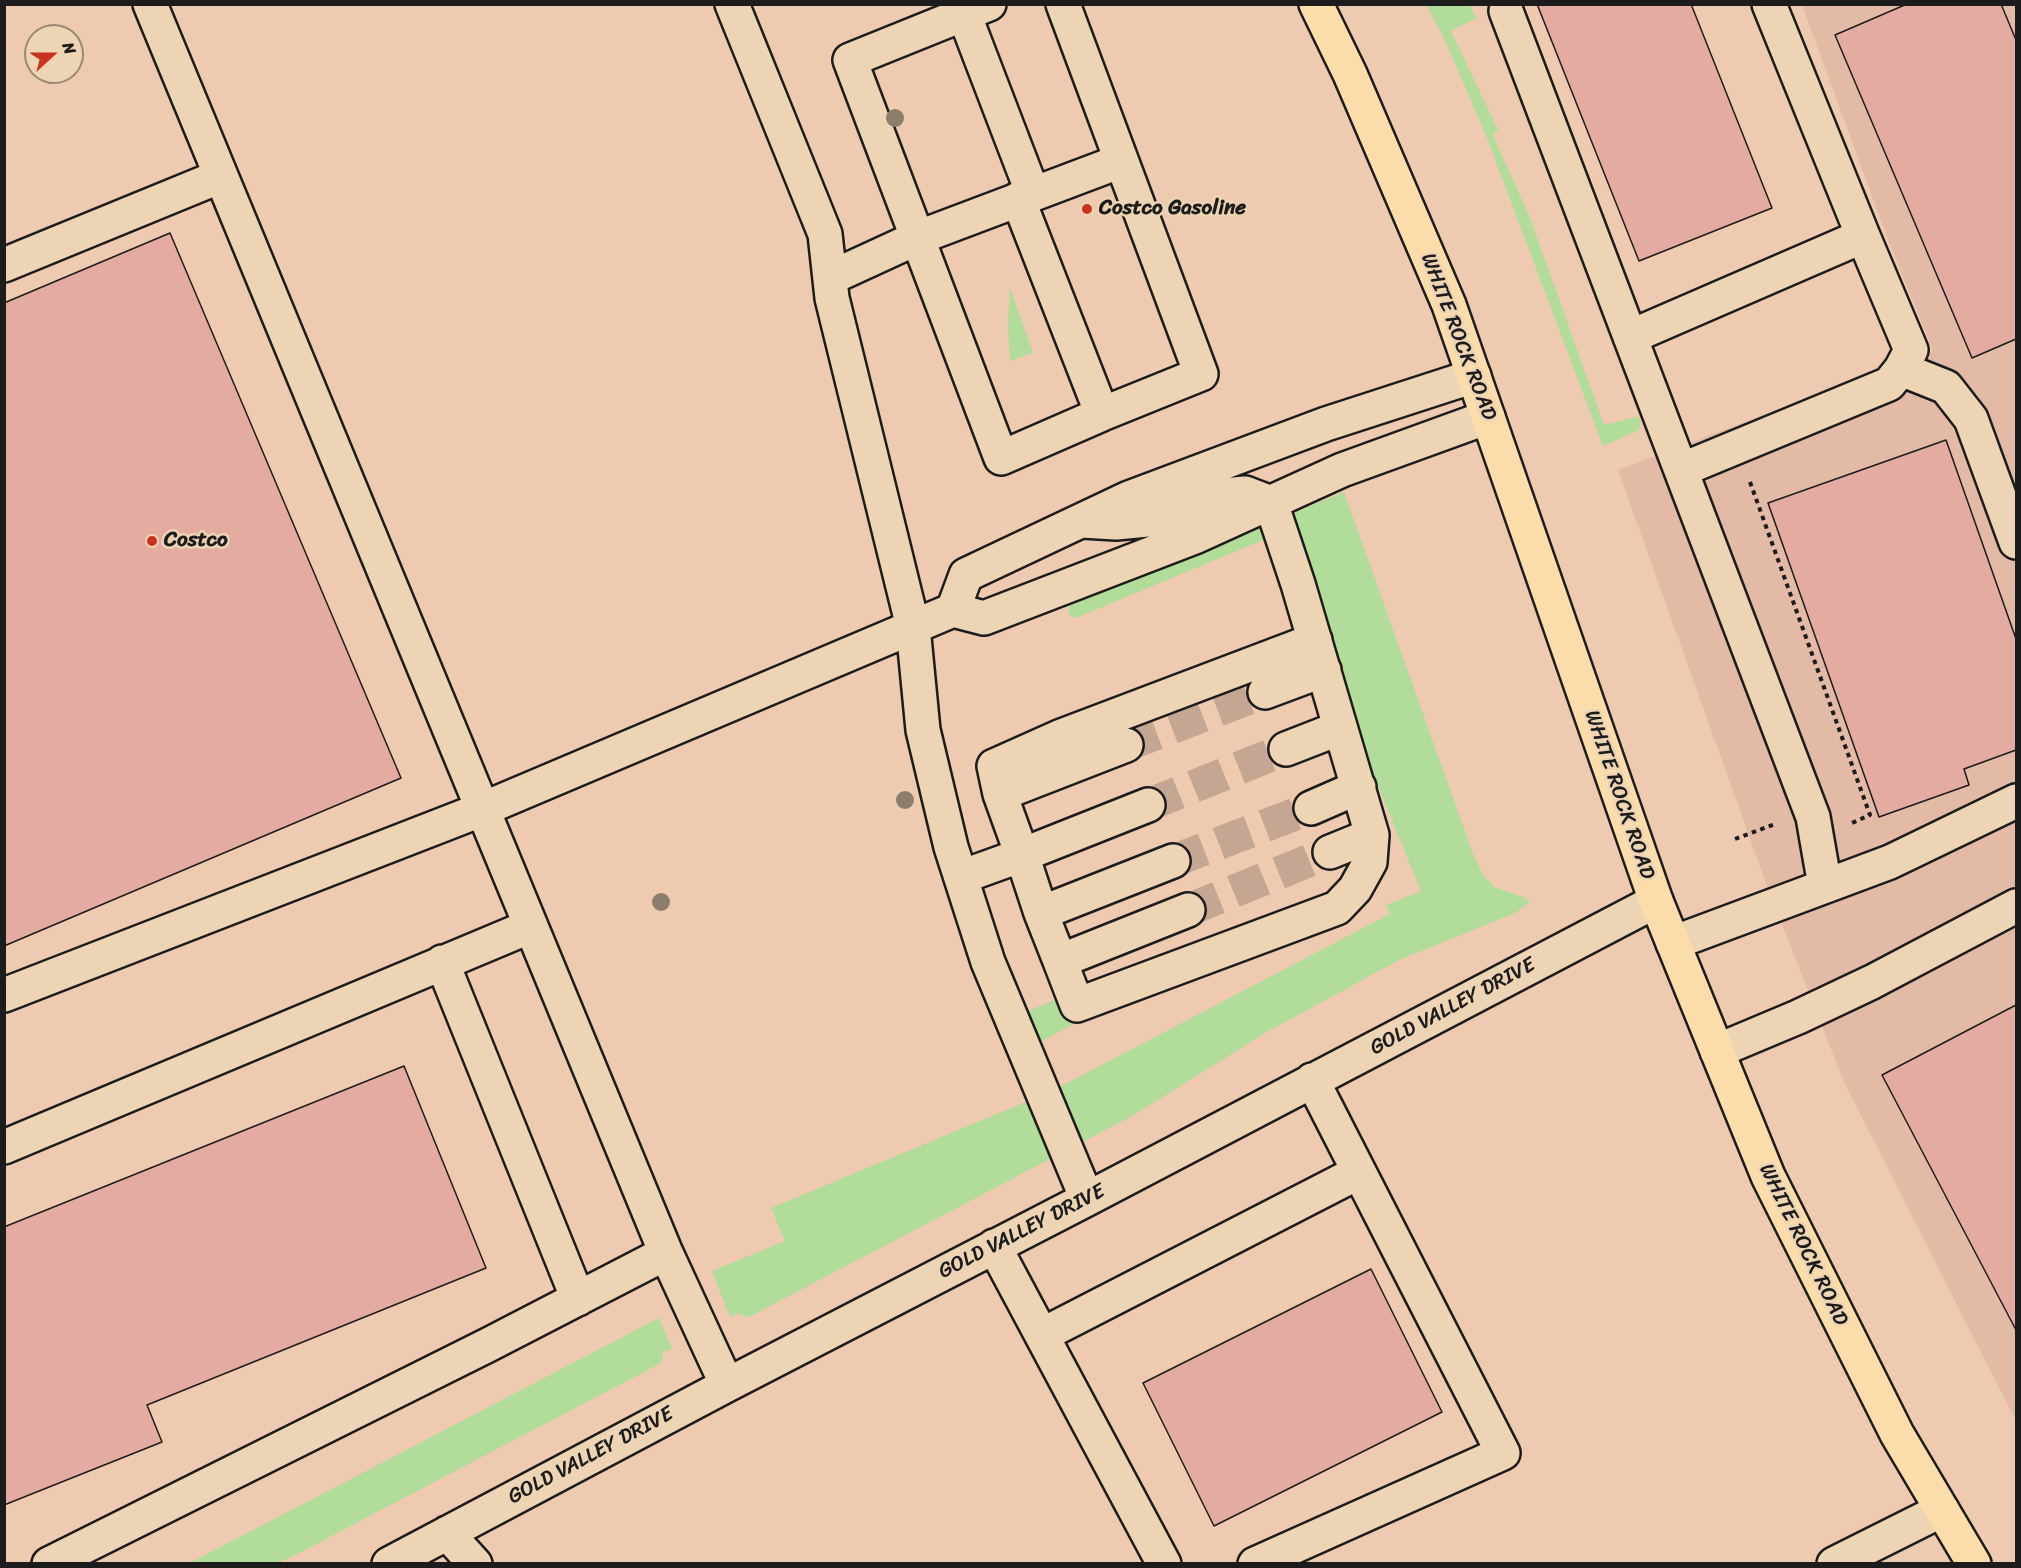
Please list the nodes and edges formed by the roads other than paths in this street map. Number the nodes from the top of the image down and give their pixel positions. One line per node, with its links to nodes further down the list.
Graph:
1 (150, 4): 9 (street)
2 (732, 4): 14 (street)
3 (1063, 4): 8 (street)
4 (1316, 4): 17 (main road, WHITE ROCK ROAD)
5 (1772, 6): 11 (street)
6 (976, 9): 10 (street); 12 (street)
7 (1506, 11): 15 (street)
8 (1122, 161): 10 (street); 18 (street)
9 (221, 176): 13 (street); 36 (street)
10 (1025, 197): 12 (street); 18 (street)
11 (1863, 236): 15 (street); 16 (street)
12 (917, 238): 14 (street); 18 (street)
13 (4, 265)
14 (830, 278): 25 (street)
15 (1630, 337): 20 (street)
16 (1901, 369): 20 (street); 23 (street)
17 (1474, 376): 19 (main road, WHITE ROCK ROAD); 22 (street)
18 (1102, 414)
19 (1488, 417): 21 (street); 43 (main road, WHITE ROCK ROAD)
20 (1681, 470): 42 (street)
21 (1271, 503): 22 (street); 24 (street); 26 (street)
22 (1082, 521): 24 (street)
23 (2016, 542)
24 (953, 610): 25 (street)
25 (914, 627): 36 (street); 41 (street)
26 (1319, 655): 27 (street); 28 (street); 32 (street)
27 (1264, 692)
28 (1340, 728): 30 (street); 31 (street)
29 (1126, 746): 32 (street)
30 (1286, 749)
31 (1359, 787): 35 (street); 37 (street)
32 (1000, 794): 39 (street)
33 (2016, 801): 42 (street)
34 (1148, 805): 39 (street)
35 (1311, 808)
36 (483, 809): 47 (street); 51 (street)
37 (1372, 835): 38 (street); 49 (street)
38 (1330, 852)
39 (1023, 855): 41 (street); 46 (street)
40 (1173, 861): 46 (street)
41 (961, 877): 56 (street)
42 (1825, 886): 48 (street)
43 (1656, 901): 48 (main road, WHITE ROCK ROAD); 53 (street, GOLD VALLEY DRIVE)
44 (2016, 906): 52 (street)
45 (1188, 910): 49 (street)
46 (1041, 913): 49 (street)
47 (531, 926): 50 (street); 58 (street)
48 (1673, 944): 52 (main road, WHITE ROCK ROAD)
49 (1060, 961)
50 (442, 962): 54 (street); 59 (street)
51 (4, 995)
52 (1717, 1051): 62 (main road, WHITE ROCK ROAD)
53 (1312, 1080): 55 (street); 56 (street, GOLD VALLEY DRIVE)
54 (4, 1147)
55 (1359, 1172): 60 (street); 68 (street)
56 (1087, 1199): 57 (street, GOLD VALLEY DRIVE)
57 (994, 1246): 60 (street); 61 (street, GOLD VALLEY DRIVE)
58 (666, 1253): 59 (street); 61 (street)
59 (578, 1299): 64 (street)
60 (1042, 1335): 67 (street)
61 (726, 1385): 63 (street, GOLD VALLEY DRIVE)
62 (1942, 1510): 69 (street); 70 (main road, WHITE ROCK ROAD)
63 (447, 1533): 65 (street, GOLD VALLEY DRIVE); 66 (street)
64 (49, 1563)
65 (389, 1563)
66 (475, 1563)
67 (1164, 1563)
68 (1255, 1563)
69 (1834, 1563)
70 (1974, 1563)

